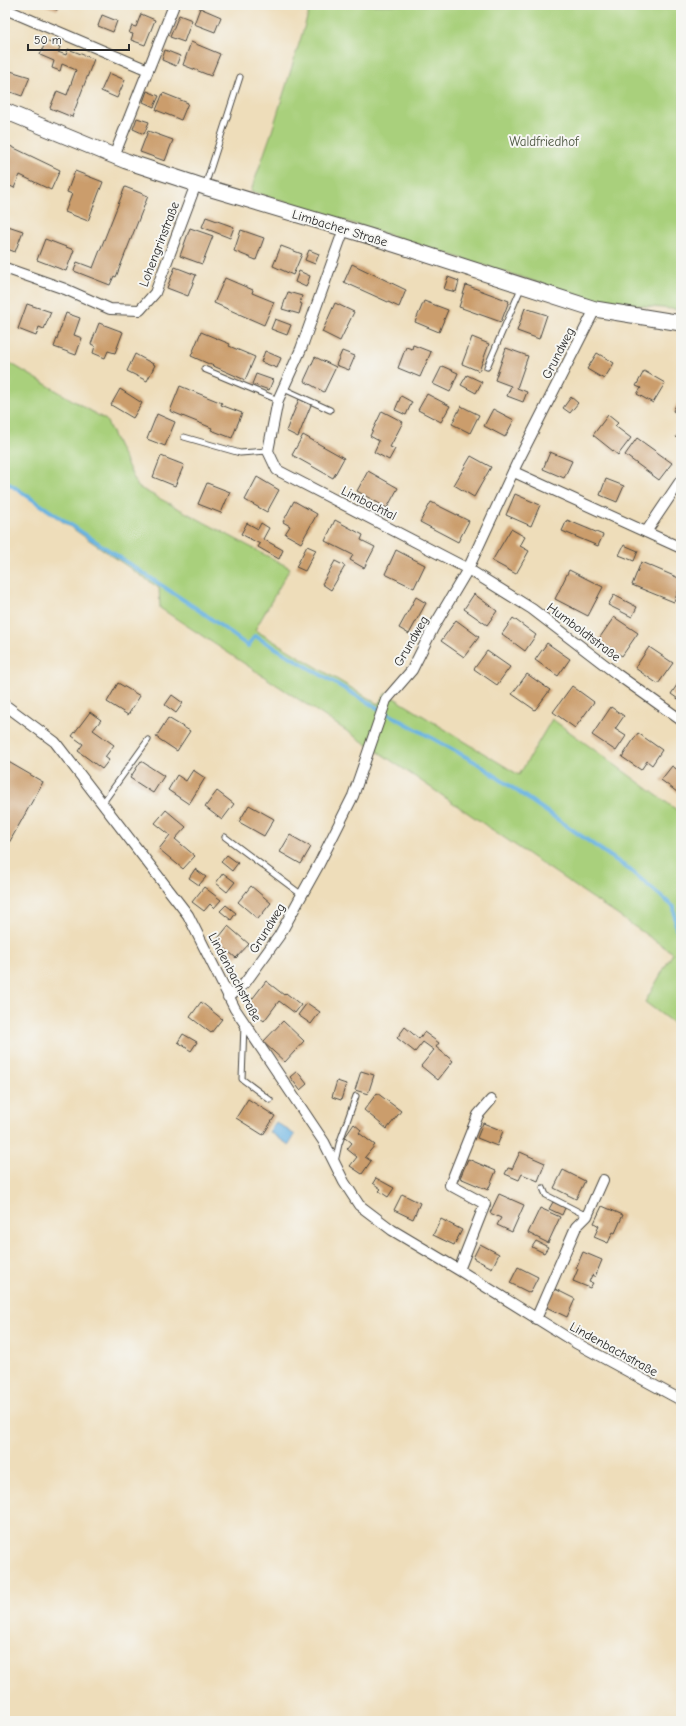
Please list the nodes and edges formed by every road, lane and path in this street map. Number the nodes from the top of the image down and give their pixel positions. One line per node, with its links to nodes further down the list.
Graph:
1 (174, 5): 3 (street)
2 (5, 9): 3 (street)
3 (148, 70): 6 (street)
4 (240, 77): 7 (lane)
5 (5, 111): 6 (main road, Limbacher Straße)
6 (114, 156): 7 (main road, Limbacher Straße)
7 (200, 186): 8 (main road, Limbacher Straße); 9 (street, Lohengrinstraße)
8 (344, 229): 10 (main road, Limbacher Straße); 15 (street)
9 (5, 268)
10 (522, 286): 11 (main road, Limbacher Straße); 13 (lane)
11 (595, 309): 12 (main road, Limbacher Straße); 20 (street, Grundweg)
12 (681, 323)
13 (487, 367)
14 (204, 369): 16 (lane)
15 (284, 389): 16 (street); 17 (lane)
16 (278, 400): 19 (street)
17 (330, 410)
18 (184, 437): 19 (lane)
19 (268, 451): 24 (street, Limbachtal)
20 (514, 472): 22 (street); 24 (street, Grundweg)
21 (681, 480): 22 (street)
22 (646, 532): 23 (street)
23 (681, 548)
24 (468, 569): 26 (street, Humboldtstraße); 30 (street, Grundweg)
25 (5, 705): 28 (street, Lindenbachstraße)
26 (681, 720)
27 (148, 740): 28 (lane)
28 (102, 804): 31 (street, Lindenbachstraße)
29 (226, 837): 30 (lane)
30 (302, 895): 31 (street, Grundweg)
31 (228, 997): 32 (street, Lindenbachstraße)
32 (244, 1024): 34 (lane); 36 (street, Lindenbachstraße)
33 (356, 1096): 36 (lane)
34 (270, 1100)
35 (491, 1100): 40 (street)
36 (334, 1163): 40 (street, Lindenbachstraße)
37 (603, 1180): 39 (street)
38 (543, 1188): 39 (lane)
39 (587, 1216): 41 (street)
40 (459, 1270): 41 (street, Lindenbachstraße)
41 (536, 1319): 42 (street, Lindenbachstraße)
42 (681, 1400)

